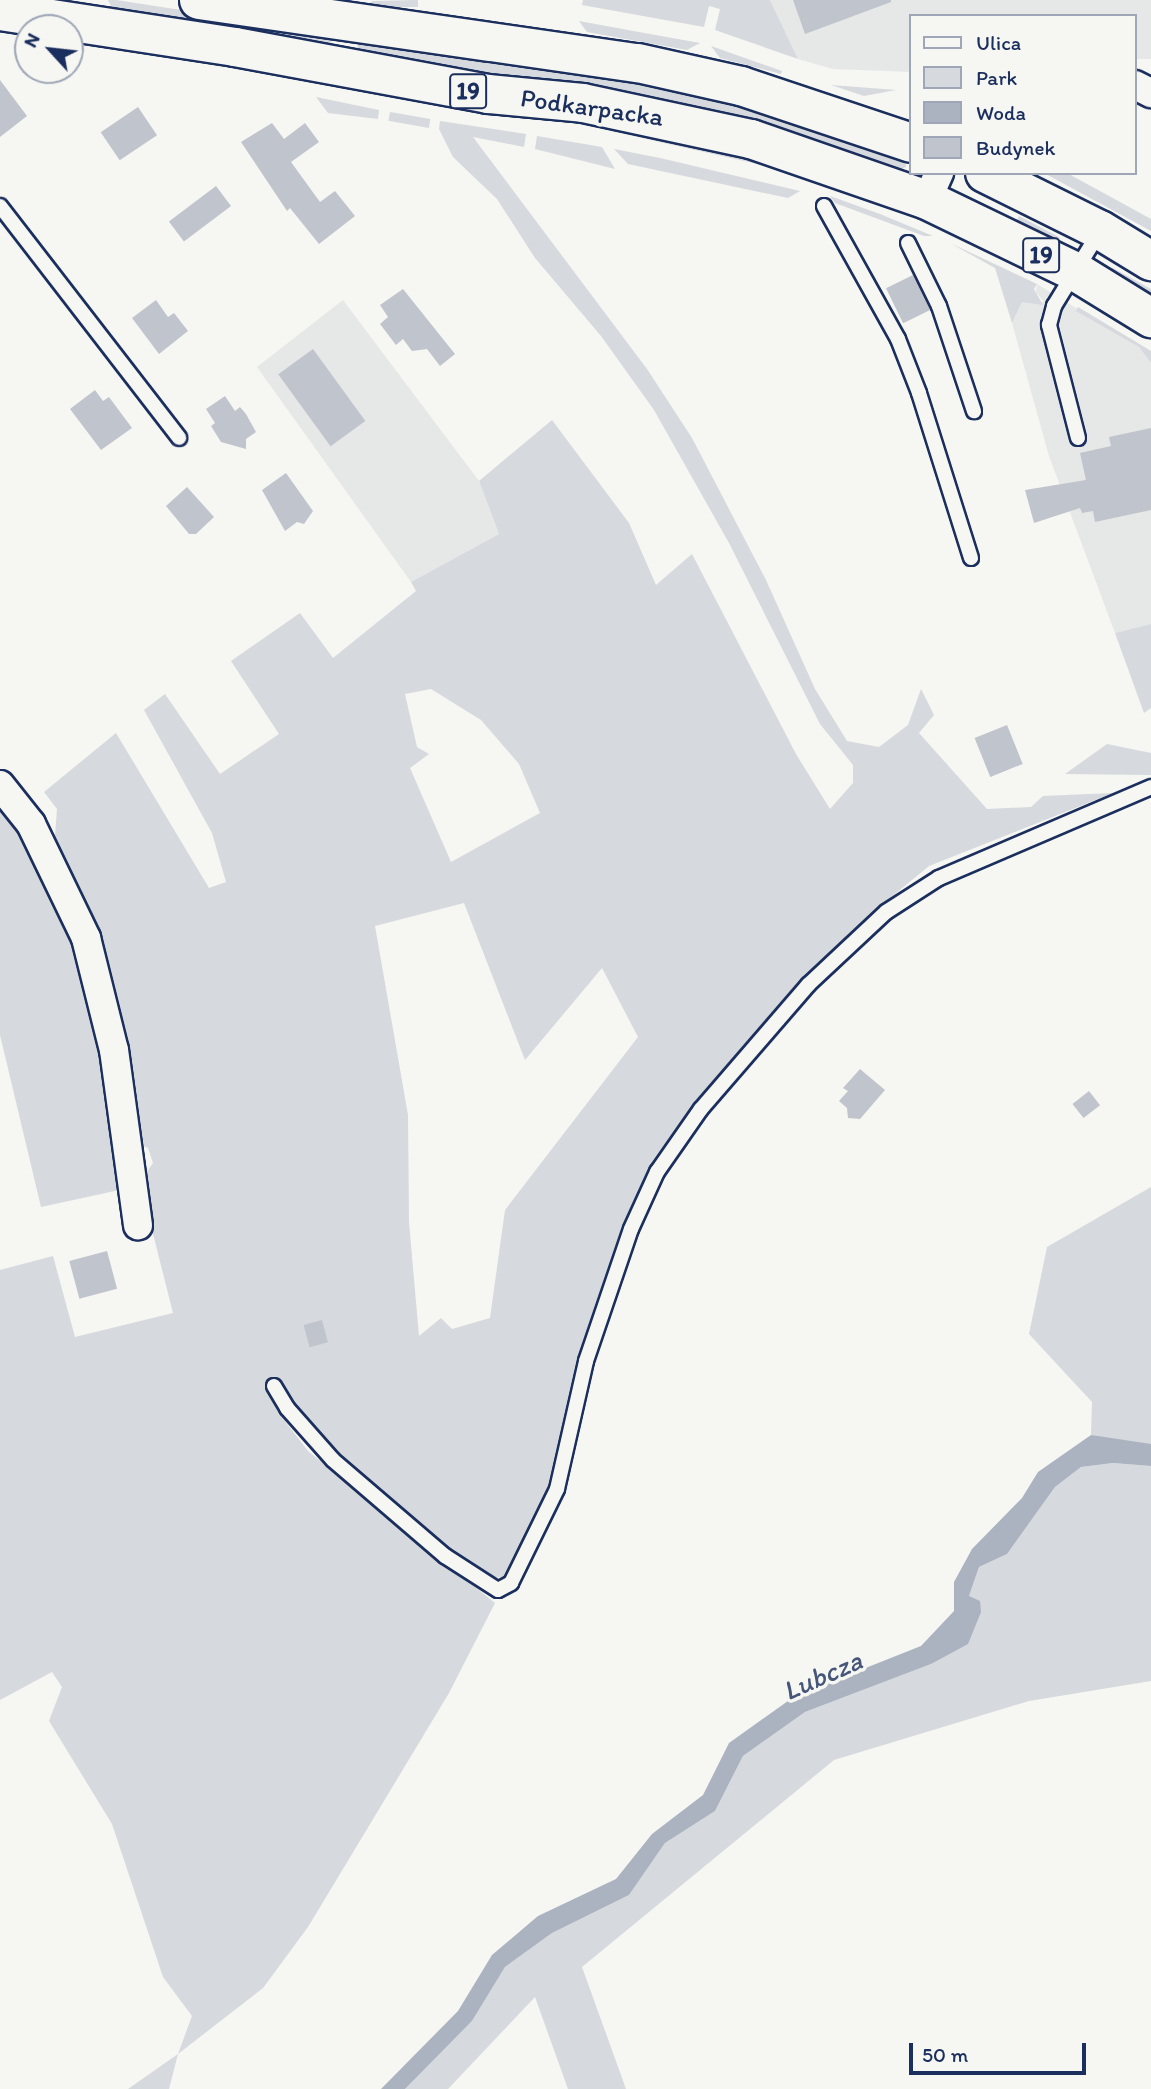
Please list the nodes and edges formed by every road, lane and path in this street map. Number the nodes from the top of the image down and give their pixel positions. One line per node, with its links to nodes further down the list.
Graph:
1 (58, 0): 2 (highway)
2 (92, 0)
3 (199, 0): 5 (highway, Podkarpacka / 19)
4 (7, 8): 7 (highway, Podkarpacka / 19)
5 (909, 142)
6 (989, 175): 10 (highway, 19)
7 (933, 186): 13 (highway, Podkarpacka / 19)
8 (0, 206): 16 (lane)
9 (824, 206): 18 (lane)
10 (1100, 230): 12 (highway, 19); 13 (lane)
11 (908, 243): 15 (lane)
12 (1151, 261)
13 (1078, 273): 14 (highway, Podkarpacka / 19); 17 (lane)
14 (1151, 318)
15 (974, 411)
16 (179, 438)
17 (1078, 438)
18 (971, 558)
19 (0, 785): 21 (street)
20 (1151, 787): 22 (lane)
21 (138, 1225)
22 (274, 1386)

